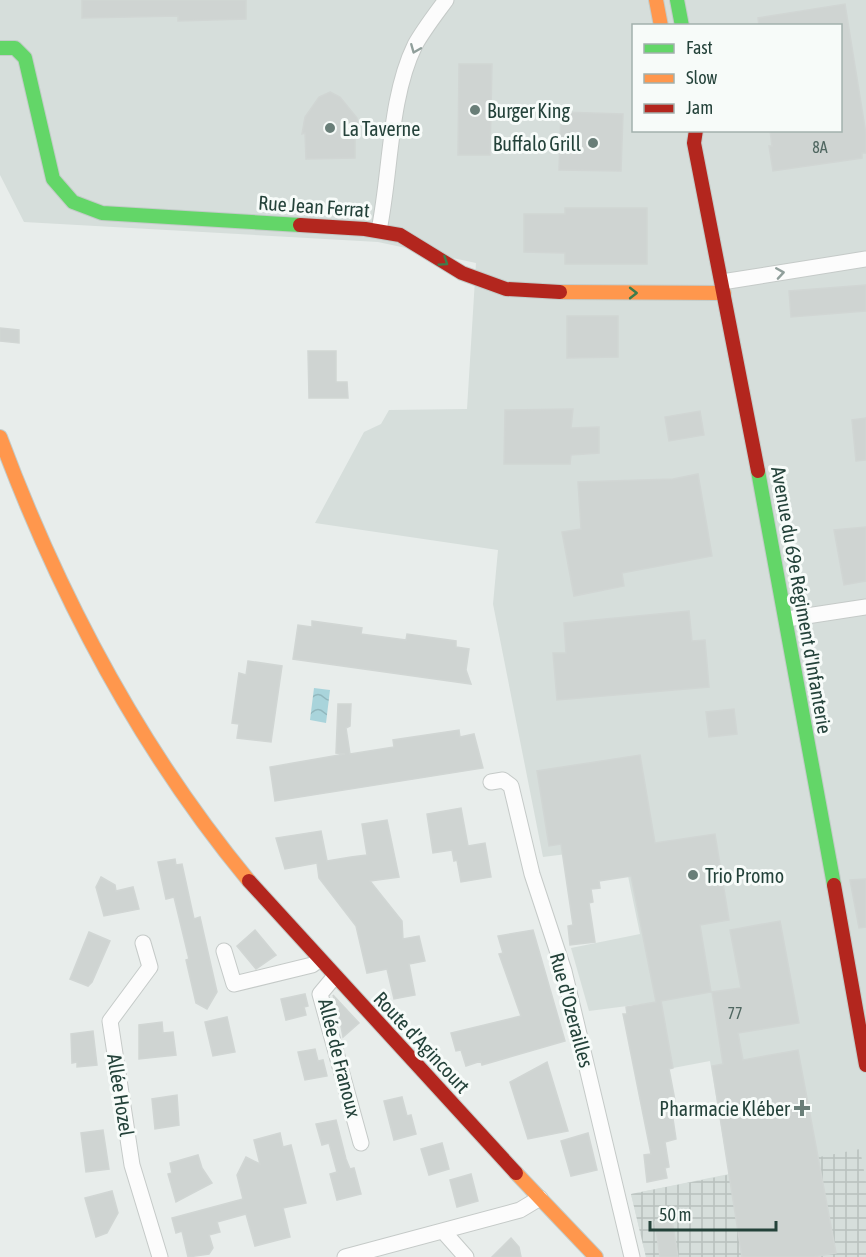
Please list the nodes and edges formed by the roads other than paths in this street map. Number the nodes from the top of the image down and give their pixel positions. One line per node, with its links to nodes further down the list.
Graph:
1 (446, 0): 8 (street, one-way to 8)
2 (656, 0): 4 (street)
3 (677, 0): 5 (street)
4 (660, 24)
5 (682, 24)
6 (0, 48): 8 (street, Rue Jean Ferrat)
7 (693, 134): 10 (street, Avenue du 69e Régiment d'Infanterie)
8 (387, 231): 10 (street, Rue Jean Ferrat, one-way to 10)
9 (866, 259): 10 (street, one-way to 9)
10 (723, 288): 13 (street, Avenue du 69e Régiment d'Infanterie)
11 (0, 437): 17 (street, Route d'Agincourt)
12 (866, 607): 13 (street)
13 (787, 619): 19 (street, Avenue du 69e Régiment d'Infanterie)
14 (491, 782): 27 (street, Rue d'Ozerailles)
15 (143, 943): 23 (street, Allée Hozel)
16 (224, 951): 17 (street)
17 (319, 960): 18 (street, Route d'Agincourt)
18 (334, 976): 20 (street, Allée de Franoux); 21 (street, Route d'Agincourt)
19 (866, 1065)
20 (361, 1143)
21 (540, 1198): 22 (street); 26 (street, Route d'Agincourt)
22 (443, 1230): 24 (street); 25 (street)
23 (160, 1257)
24 (345, 1257)
25 (466, 1257)
26 (596, 1257)
27 (632, 1257)

